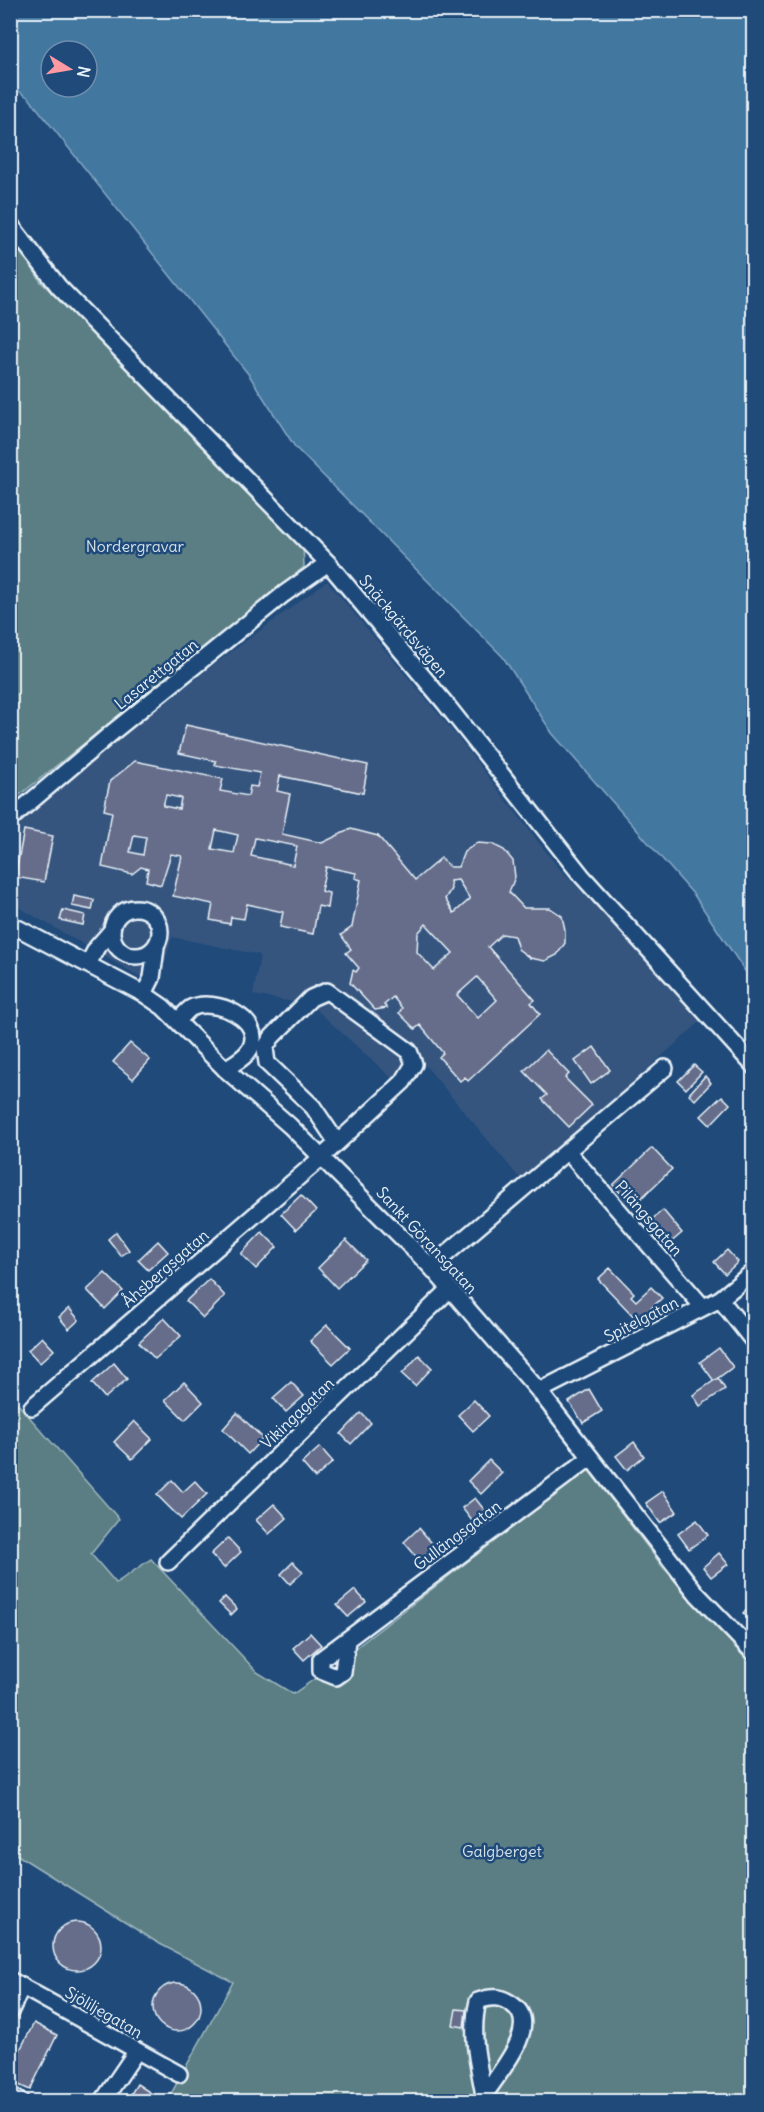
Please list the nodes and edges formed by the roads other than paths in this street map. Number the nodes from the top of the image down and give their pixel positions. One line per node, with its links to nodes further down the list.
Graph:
1 (10, 225): 2 (street, Snäckgärdsvägen)
2 (328, 563): 3 (street, Lasarettgatan); 10 (street, Snäckgärdsvägen)
3 (10, 819)
4 (10, 924): 7 (street, Sankt Göransgatan)
5 (112, 930): 6 (street); 6 (street); 7 (street)
6 (156, 948): 8 (street)
7 (88, 964): 8 (street, Sankt Göransgatan)
8 (144, 993): 9 (street, Sankt Göransgatan)
9 (178, 1021): 12 (street, Sankt Göransgatan); 12 (street)
10 (753, 1066)
11 (665, 1068): 14 (street)
12 (225, 1069): 15 (street, Sankt Göransgatan)
13 (336, 1141): 13 (street, Åhsbergsgatan); 15 (street, Åhsbergsgatan)
14 (568, 1152): 16 (street); 20 (street, Pilängsgatan)
15 (322, 1157): 16 (street, Sankt Göransgatan); 23 (street, Åhsbergsgatan)
16 (431, 1267): 18 (street, Sankt Göransgatan)
17 (753, 1271): 19 (street, Spitelgatan)
18 (450, 1289): 22 (street, Sankt Göransgatan); 25 (street, Vikingagatan)
19 (720, 1299): 20 (street, Spitelgatan); 21 (street)
20 (704, 1307): 22 (street, Spitelgatan)
21 (753, 1342)
22 (539, 1391): 24 (street, Sankt Göransgatan)
23 (32, 1407)
24 (590, 1458): 26 (street, Gullängsgatan); 27 (street, Sankt Göransgatan)
25 (168, 1562)
26 (347, 1640)
27 (753, 1653)
28 (16, 1983): 29 (street); 30 (street, Sjöliljegatan)
29 (10, 2012)
30 (136, 2052): 31 (street, Sjöliljegatan); 35 (street)
31 (179, 2074)
32 (10, 2095): 34 (street)
33 (482, 2098): 33 (street)
34 (21, 2102)
35 (102, 2102)

